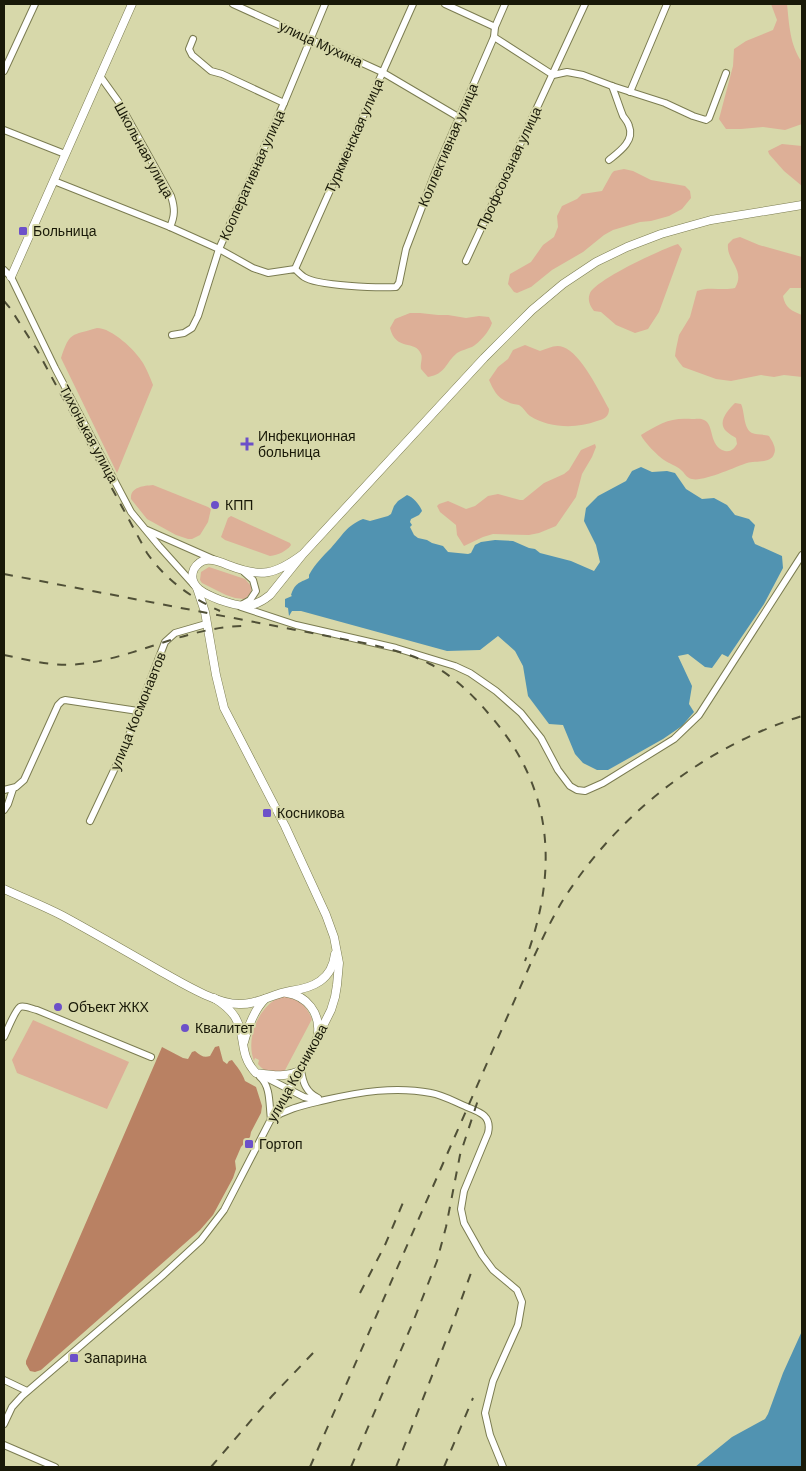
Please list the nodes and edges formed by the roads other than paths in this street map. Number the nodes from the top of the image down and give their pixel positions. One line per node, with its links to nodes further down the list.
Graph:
1 (35, 4): 14 (street)
2 (132, 4): 18 (main road)
3 (234, 4): 13 (street, улица Мухина)
4 (325, 4): 13 (street, Кооперативная улица)
5 (413, 4): 15 (street, Туркменская улица)
6 (444, 4): 10 (street)
7 (505, 4): 10 (street, Коллективная улица)
8 (585, 4): 17 (street, Профсоюзная улица)
9 (667, 4): 20 (street)
10 (495, 27): 11 (street, Коллективная улица)
11 (494, 37): 17 (street); 22 (street, Коллективная улица)
12 (193, 39): 21 (street)
13 (310, 39): 15 (street, улица Мухина); 21 (street, Кооперативная улица)
14 (4, 71)
15 (382, 72): 22 (street, улица Мухина); 31 (street, Туркменская улица)
16 (726, 73): 20 (street)
17 (553, 74): 19 (street); 30 (street, Профсоюзная улица)
18 (100, 76): 24 (main road); 28 (street, Школьная улица)
19 (612, 86): 20 (street); 25 (street)
20 (630, 92)
21 (284, 103): 29 (street, Кооперативная улица)
22 (460, 118): 31 (street, Коллективная улица)
23 (4, 130): 24 (street)
24 (65, 154): 26 (main road)
25 (609, 160)
26 (54, 181): 28 (street); 33 (main road)
27 (802, 205): 36 (main road)
28 (170, 227): 29 (street)
29 (219, 249): 31 (street); 34 (street, Кооперативная улица)
30 (466, 261)
31 (295, 269)
32 (4, 270): 33 (street, Тихонькая улица)
33 (10, 277): 35 (street, Тихонькая улица)
34 (172, 334)
35 (143, 528): 38 (street); 40 (street, Тихонькая улица)
36 (302, 554): 39 (main road); 41 (main road)
37 (802, 555): 41 (street)
38 (216, 560): 39 (main road); 40 (main road)
39 (242, 570): 41 (street)
40 (196, 586): 41 (main road); 42 (main road, улица Косникова)
41 (237, 606)
42 (206, 624): 43 (street, улица Космонавтов); 49 (main road, улица Косникова)
43 (138, 711): 44 (street); 47 (street, улица Космонавтов)
44 (12, 789): 45 (street); 46 (street)
45 (4, 790)
46 (4, 810)
47 (90, 822)
48 (4, 889): 52 (main road)
49 (334, 937): 50 (main road); 54 (main road, улица Косникова)
50 (283, 992): 51 (main road); 54 (main road)
51 (269, 997): 52 (main road); 55 (main road)
52 (214, 998): 55 (main road)
53 (4, 1037): 56 (street)
54 (317, 1038): 57 (main road, улица Косникова)
55 (244, 1046): 58 (main road)
56 (151, 1057)
57 (301, 1070): 58 (main road); 59 (street, улица Косникова); 60 (street)
58 (256, 1073): 59 (street); 61 (street)
59 (289, 1088): 60 (street); 61 (street, улица Косникова)
60 (324, 1100): 61 (street); 67 (street)
61 (271, 1119): 63 (street, улица Косникова)
62 (4, 1380): 63 (street)
63 (27, 1391): 64 (street, улица Косникова)
64 (4, 1424)
65 (4, 1445): 66 (street)
66 (55, 1467)
67 (503, 1467)

